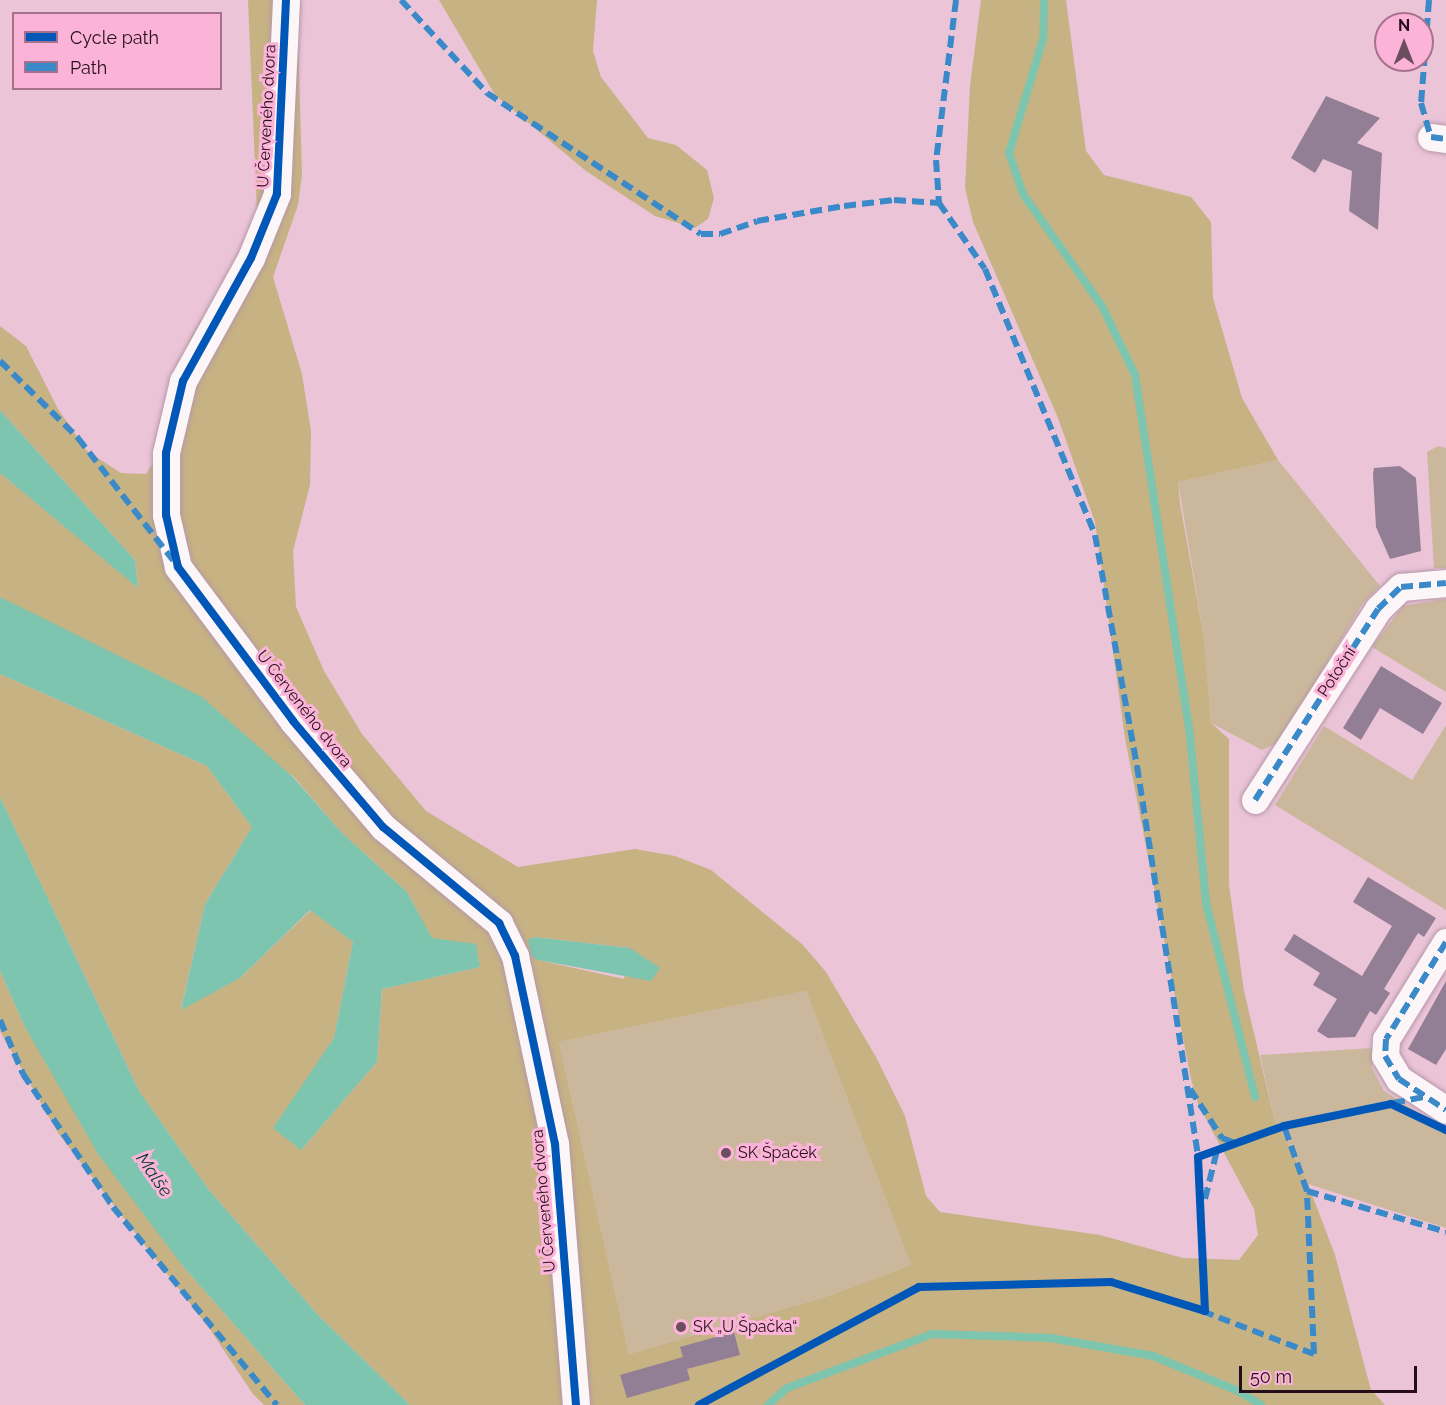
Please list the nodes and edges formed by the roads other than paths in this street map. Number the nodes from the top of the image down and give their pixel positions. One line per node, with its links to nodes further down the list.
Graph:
1 (286, 0): 6 (street, U Červeného dvora)
2 (1446, 583): 3 (street, Potoční)
3 (1255, 800)
4 (1446, 942): 5 (street)
5 (1446, 1110)
6 (576, 1405)

